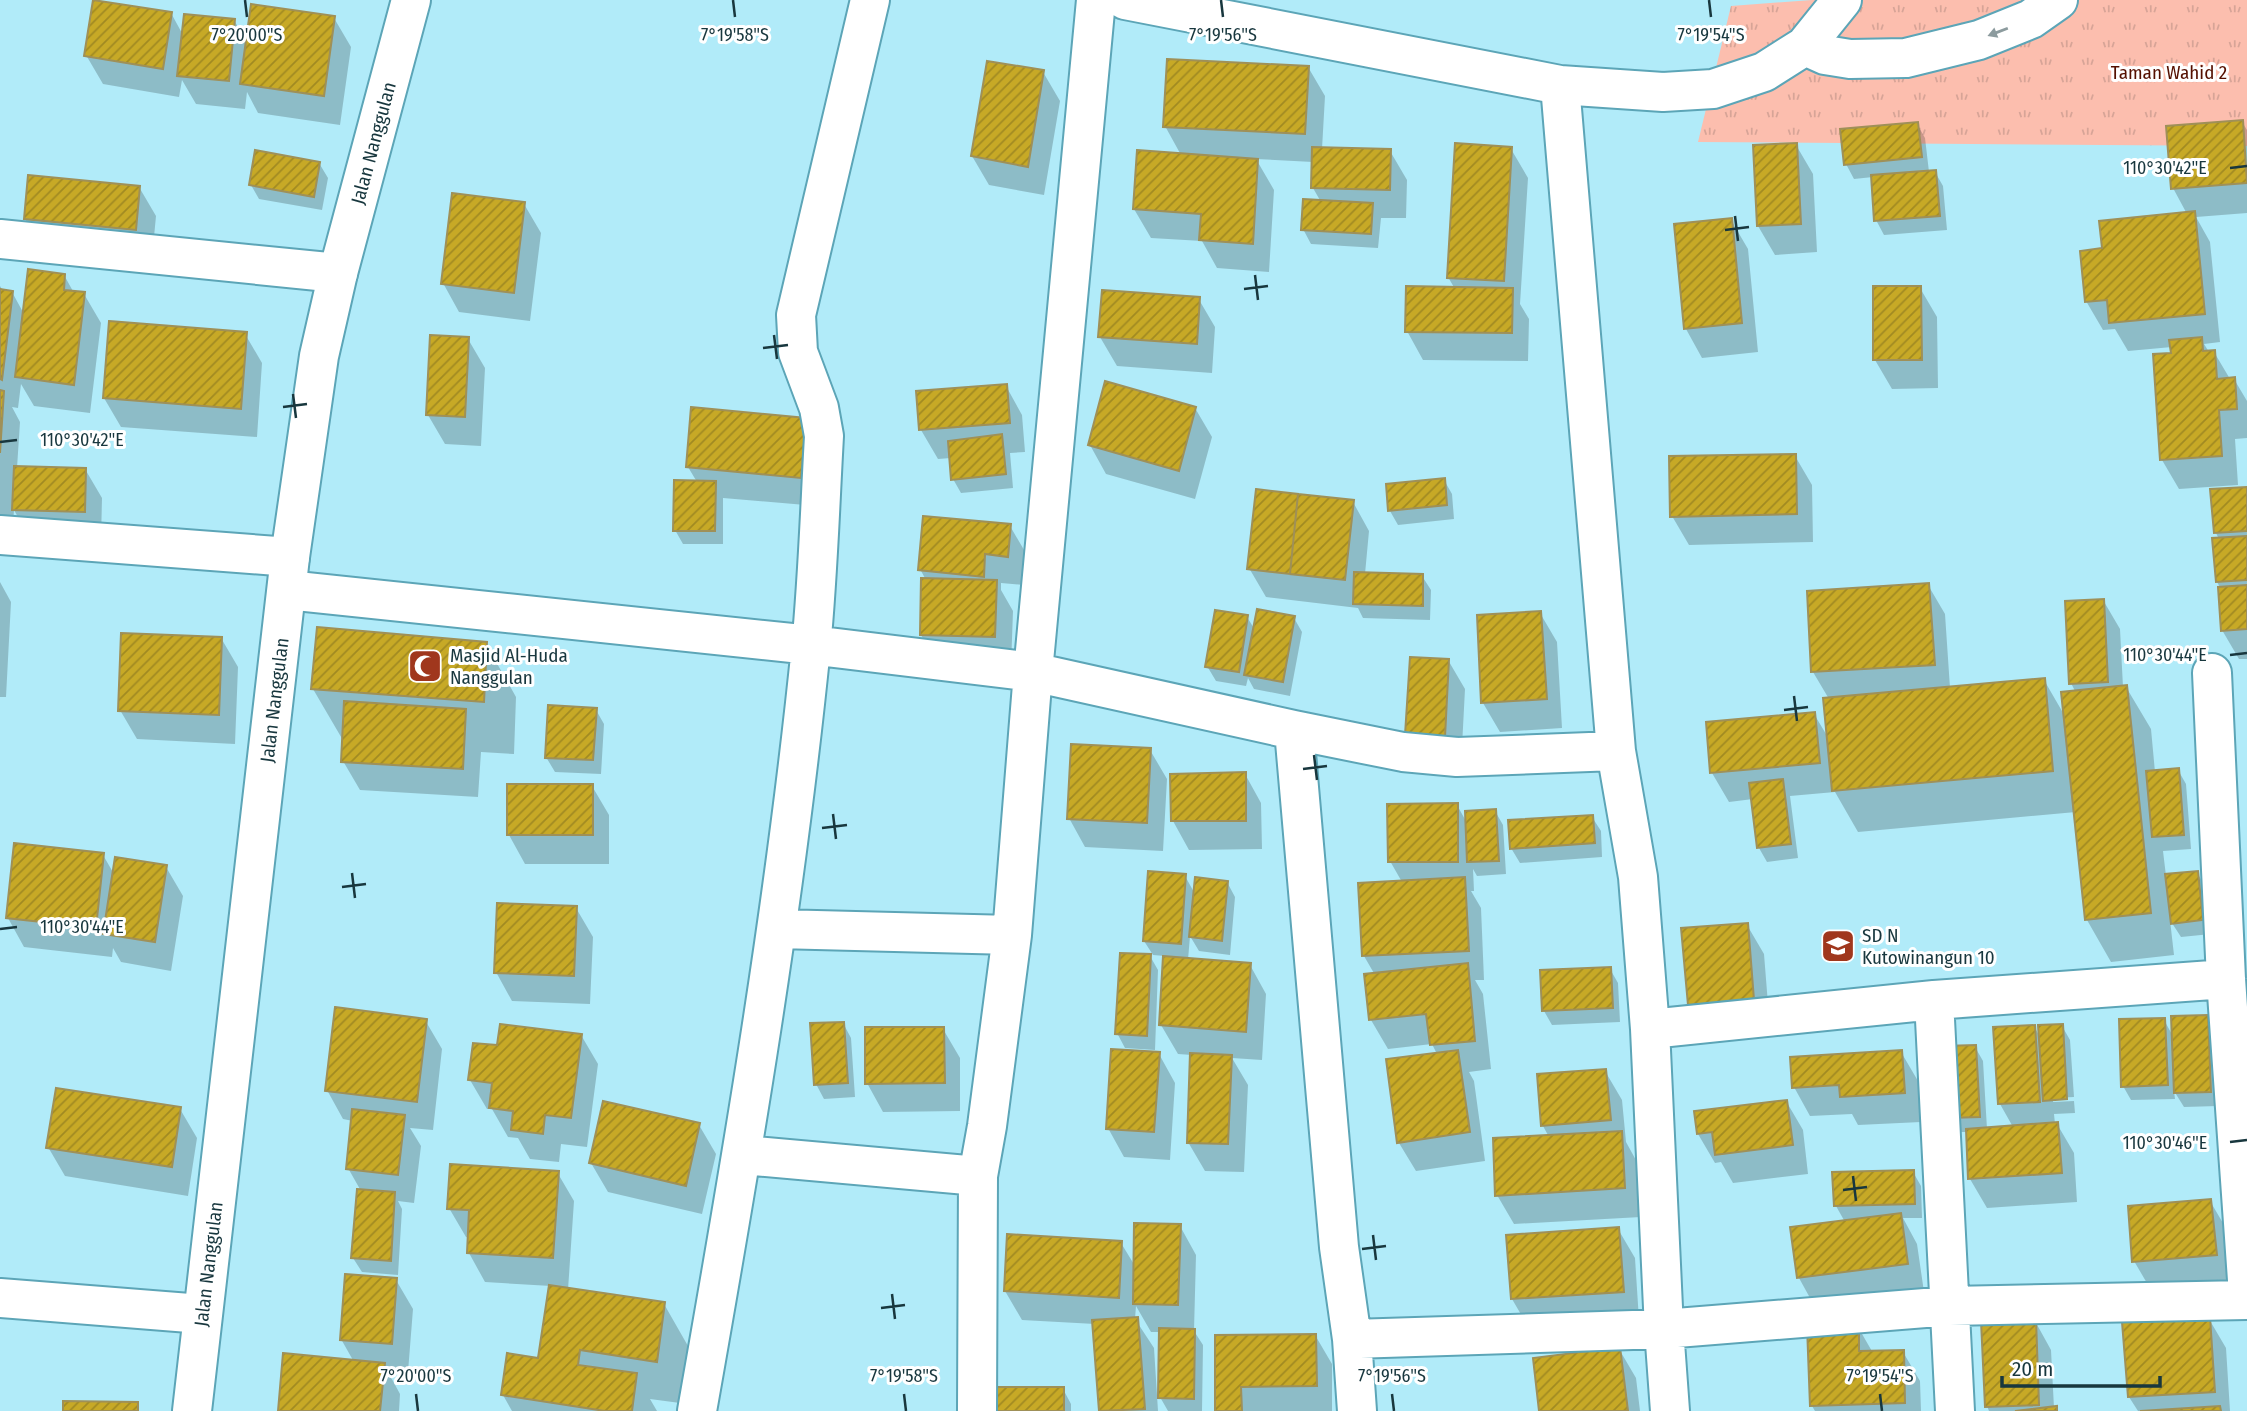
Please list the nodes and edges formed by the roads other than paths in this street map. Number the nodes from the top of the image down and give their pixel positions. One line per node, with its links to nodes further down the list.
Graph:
1 (411, 0): 10 (street, Jalan Nanggulan)
2 (870, 0): 13 (street)
3 (1096, 0): 14 (street)
4 (1125, 0): 8 (street)
5 (1842, 0): 7 (street)
6 (2058, 0): 7 (street, one-way to 7)
7 (1805, 46): 8 (street)
8 (1560, 85): 17 (street)
9 (0, 239): 10 (street)
10 (338, 273): 12 (street, Jalan Nanggulan)
11 (0, 535): 12 (street)
12 (288, 573): 13 (street); 29 (street, Jalan Nanggulan)
13 (811, 645): 14 (street); 18 (street)
14 (1033, 672): 16 (street); 19 (street)
15 (2212, 673): 20 (street)
16 (1294, 730): 17 (street); 31 (street)
17 (1616, 751): 22 (street)
18 (777, 929): 19 (street); 23 (street)
19 (1012, 935): 24 (street)
20 (2226, 979): 21 (street); 25 (street)
21 (1934, 1000): 22 (street); 28 (street)
22 (1650, 1029): 30 (street)
23 (743, 1155): 24 (street); 33 (street)
24 (978, 1176): 34 (street)
25 (2247, 1280)
26 (0, 1298): 29 (street)
27 (2247, 1300): 28 (street)
28 (1950, 1306): 30 (street); 37 (street)
29 (202, 1314): 32 (street, Jalan Nanggulan)
30 (1664, 1329): 31 (street); 36 (street)
31 (1352, 1339): 35 (street)
32 (192, 1411)
33 (697, 1411)
34 (977, 1411)
35 (1357, 1411)
36 (1670, 1411)
37 (1955, 1411)

